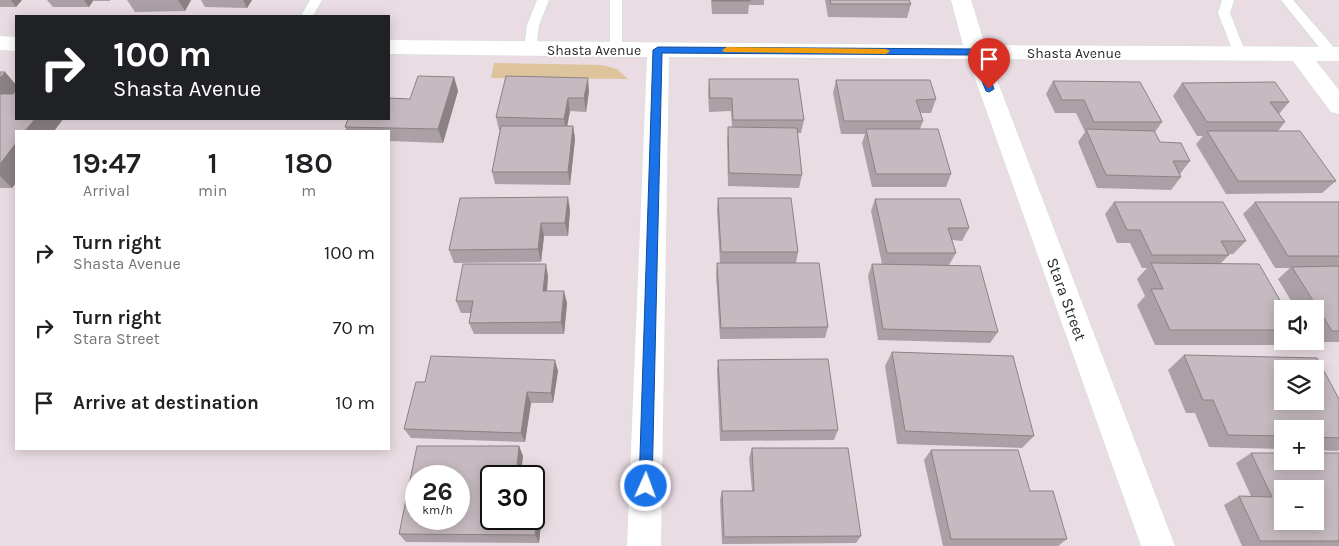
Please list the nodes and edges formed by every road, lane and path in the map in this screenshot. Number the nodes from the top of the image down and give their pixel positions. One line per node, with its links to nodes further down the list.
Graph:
1 (316, 0): 7 (lane)
2 (543, 0): 11 (lane)
3 (616, 0): 12 (lane)
4 (961, 0): 14 (street, Stara Street)
5 (1228, 0): 15 (lane)
6 (1287, 0): 17 (lane)
7 (308, 15)
8 (0, 43): 9 (street)
9 (15, 44)
10 (390, 47): 11 (street, Shasta Avenue)
11 (530, 49): 12 (street, Shasta Avenue)
12 (616, 50): 13 (street, Shasta Avenue)
13 (658, 50): 14 (street, Shasta Avenue); 19 (street)
14 (976, 52): 15 (street, Shasta Avenue); 20 (street, Stara Street)
15 (1240, 54): 16 (street, Shasta Avenue)
16 (1299, 54): 17 (street, Shasta Avenue); 18 (street)
17 (1336, 54)
18 (1339, 106)
19 (644, 546)
20 (1158, 546)

